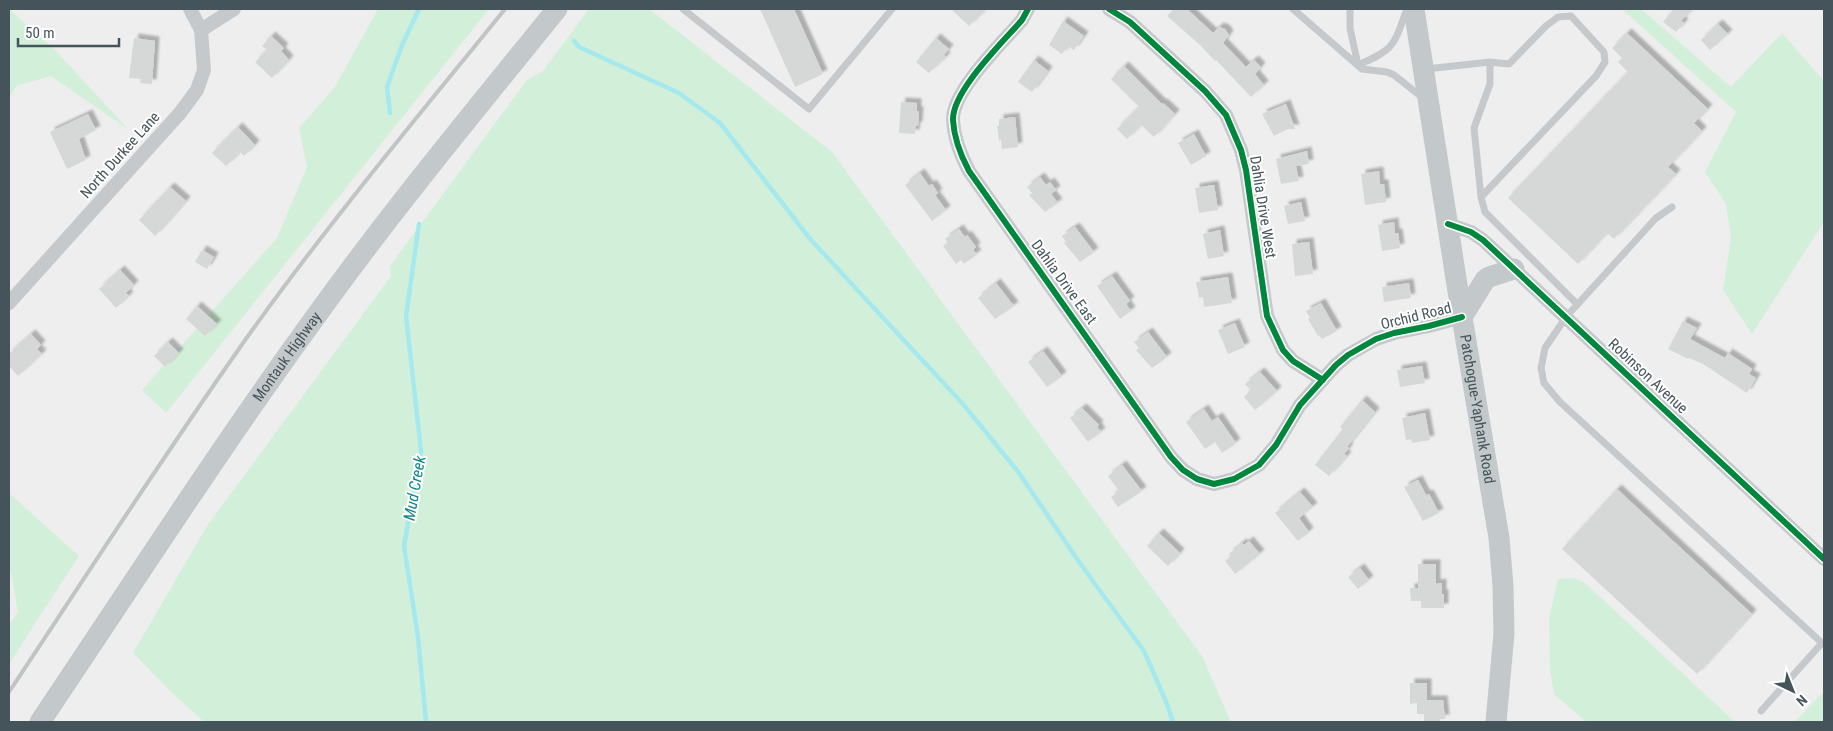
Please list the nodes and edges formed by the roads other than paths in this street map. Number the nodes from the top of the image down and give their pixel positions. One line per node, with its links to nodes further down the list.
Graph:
1 (190, 9): 12 (street, North Durkee Lane)
2 (234, 9): 12 (street)
3 (557, 9): 29 (main road, Montauk Highway)
4 (684, 9): 5 (lane)
5 (892, 9)
6 (1028, 9): 26 (street, Dahlia Drive East)
7 (1109, 9): 25 (street, Dahlia Drive West)
8 (1293, 9): 14 (lane)
9 (1350, 9): 14 (lane)
10 (1407, 9): 14 (lane)
11 (1414, 9): 15 (main road, Patchogue-Yaphank Road)
12 (201, 30): 21 (street, North Durkee Lane)
13 (1490, 62): 15 (lane); 17 (lane); 17 (lane)
14 (1358, 65): 16 (lane)
15 (1423, 69): 16 (main road, Patchogue-Yaphank Road)
16 (1427, 102): 19 (main road, Patchogue-Yaphank Road)
17 (1481, 197): 22 (lane)
18 (1672, 207): 22 (lane)
19 (1448, 224): 20 (street, Robinson Avenue); 23 (main road, Patchogue-Yaphank Road)
20 (1514, 269): 23 (main road); 24 (street, Robinson Avenue)
21 (9, 303)
22 (1577, 304): 24 (lane)
23 (1462, 317): 25 (street, Orchid Road); 30 (main road, Patchogue-Yaphank Road)
24 (1566, 317): 27 (street, Robinson Avenue); 28 (lane)
25 (1323, 380): 26 (street, Orchid Road)
26 (1158, 437)
27 (1824, 559)
28 (1761, 711)
29 (40, 722)
30 (1496, 722)

